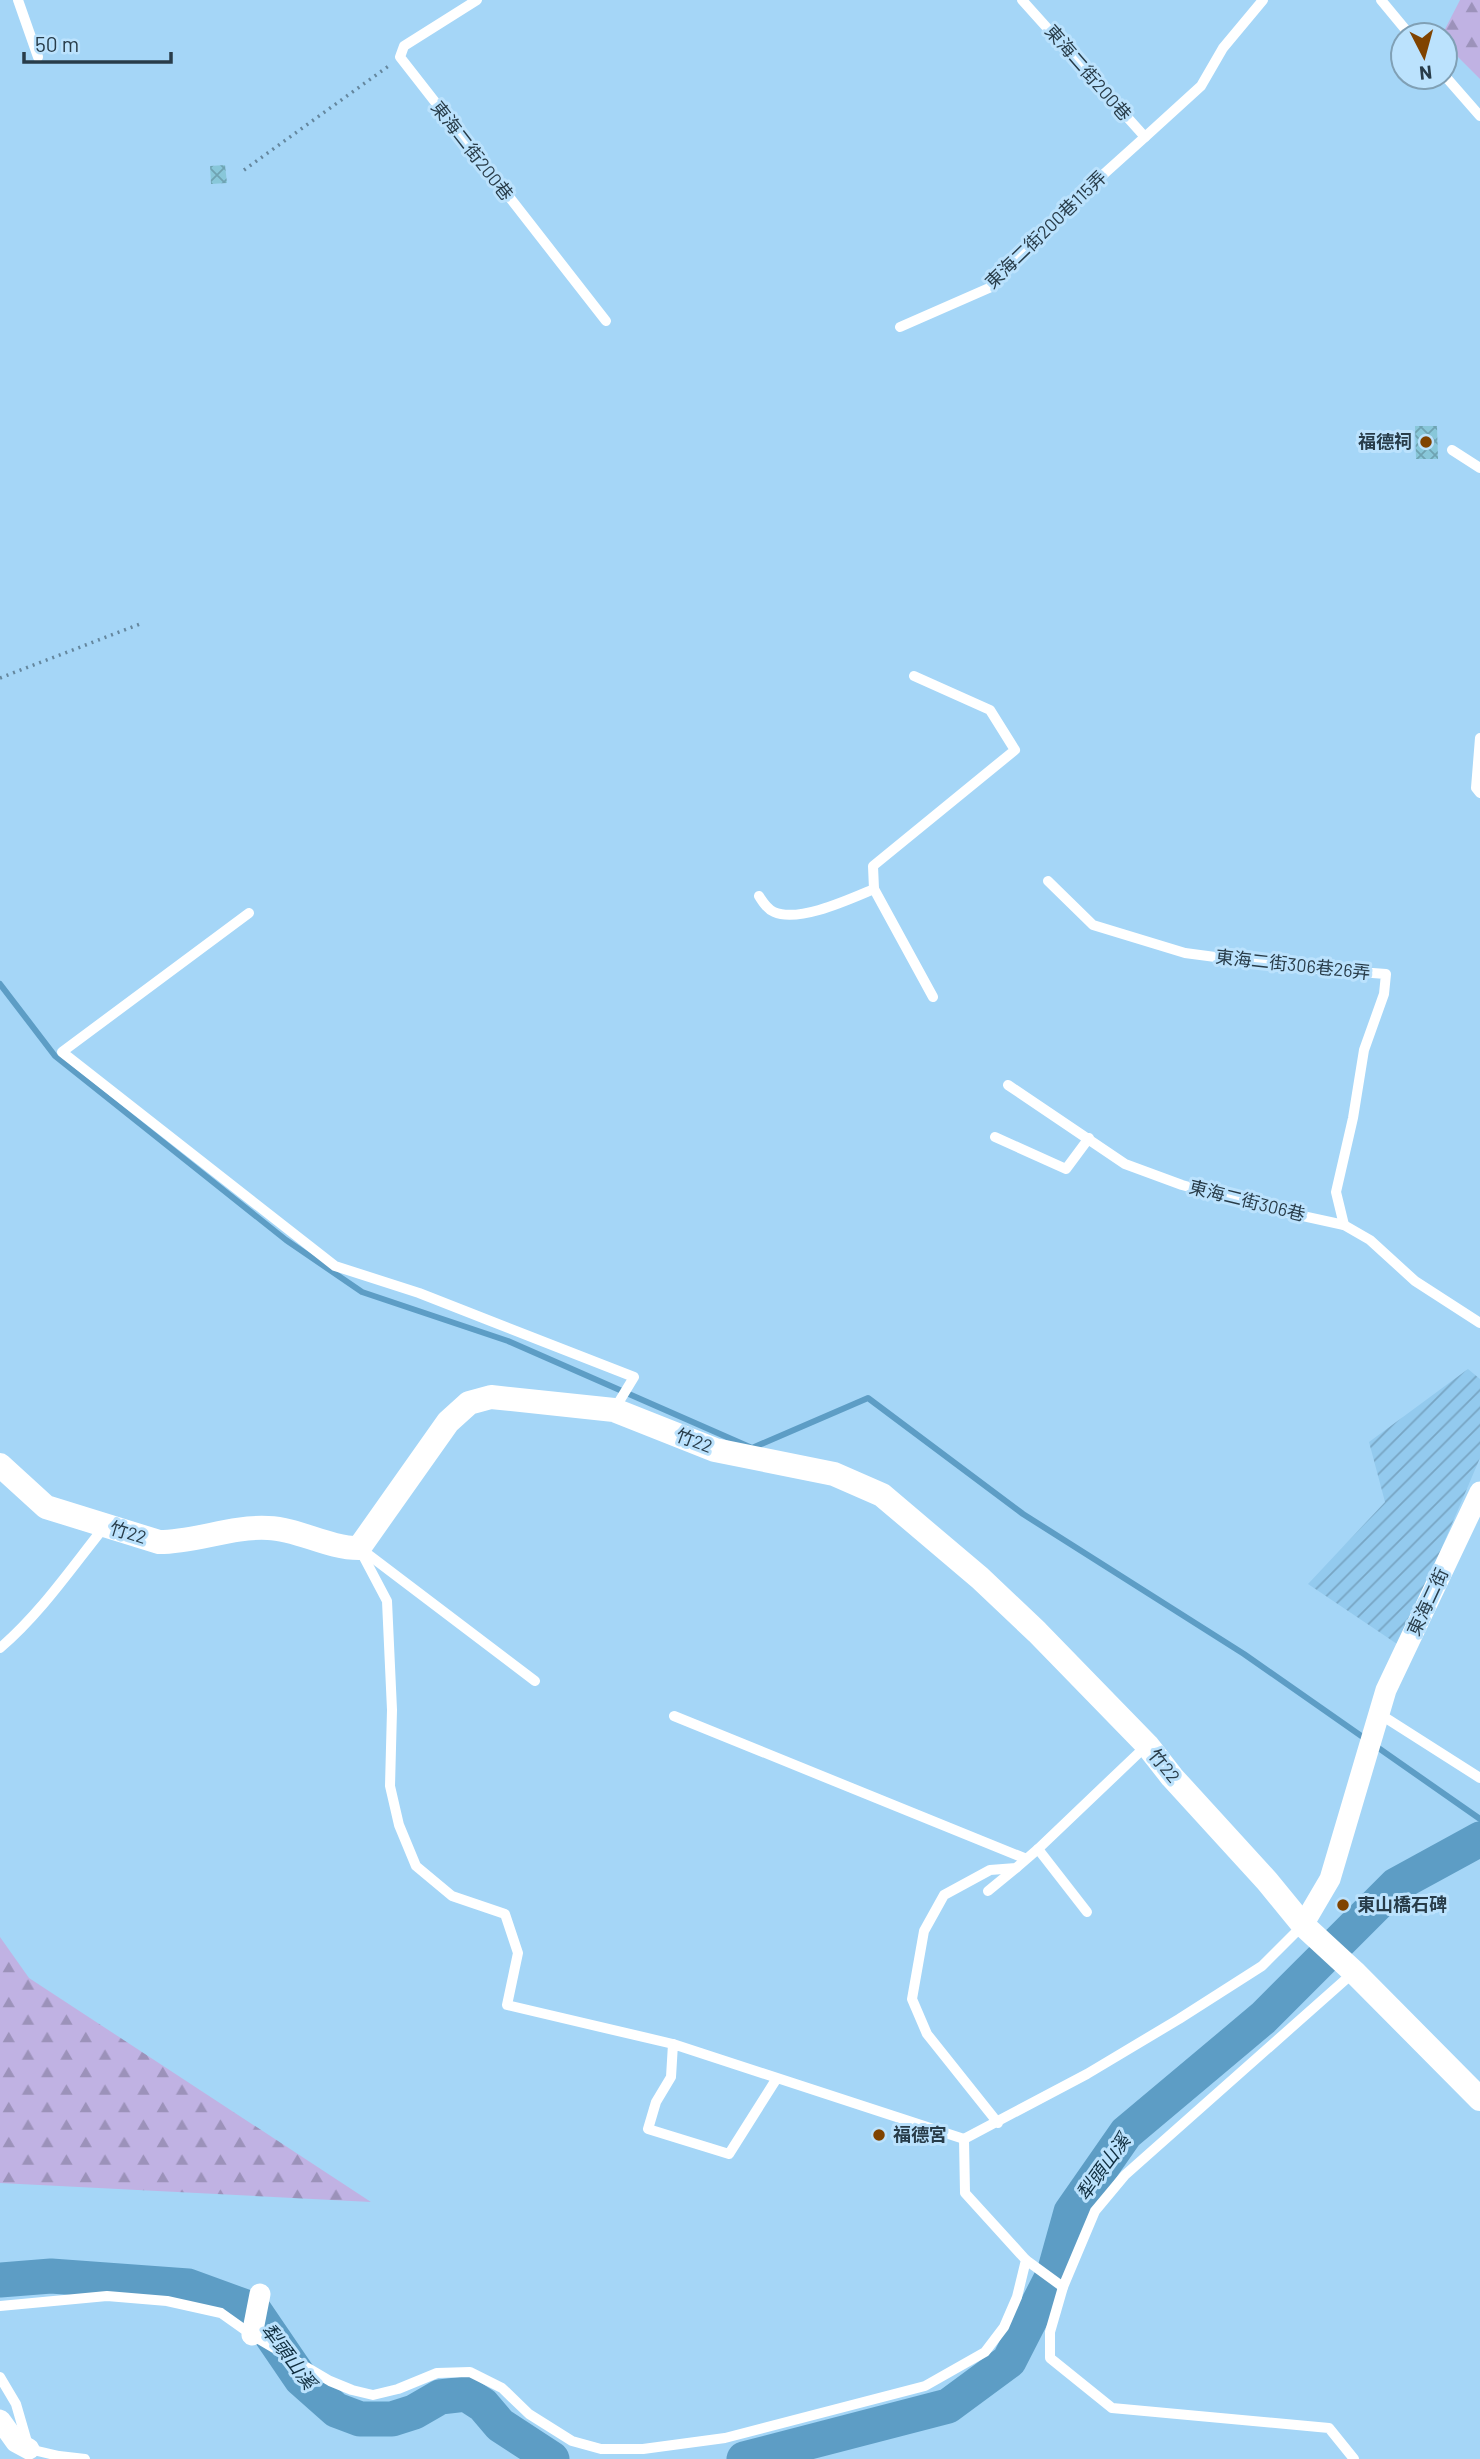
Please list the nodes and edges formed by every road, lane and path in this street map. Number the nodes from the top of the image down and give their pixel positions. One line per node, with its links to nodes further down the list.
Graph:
1 (18, 0): 7 (lane)
2 (477, 0): 8 (lane)
3 (1022, 0): 11 (lane, 東海二街200巷)
4 (1263, 0): 11 (lane, 東海二街200巷)
5 (1381, 0): 6 (lane)
6 (1398, 21)
7 (38, 57)
8 (400, 57): 12 (path); 13 (lane, 東海二街200巷)
9 (1458, 91): 10 (lane)
10 (1480, 116)
11 (1145, 136): 14 (lane, 東海二街200巷115弄)
12 (244, 170)
13 (606, 321)
14 (900, 327)
15 (1452, 450): 16 (lane)
16 (1480, 468)
17 (140, 624): 19 (path)
18 (914, 676): 23 (lane)
19 (0, 678)
20 (1480, 738): 21 (lane)
21 (1480, 793)
22 (1048, 881): 30 (lane, 東海二街306巷26弄)
23 (874, 889): 24 (lane); 26 (lane)
24 (759, 896)
25 (249, 914): 32 (lane)
26 (933, 997)
27 (1008, 1086): 29 (lane, 東海二街306巷)
28 (995, 1137): 29 (lane)
29 (1089, 1138): 30 (lane, 東海二街306巷)
30 (1345, 1225): 31 (lane, 東海二街306巷)
31 (1480, 1323)
32 (614, 1410): 36 (street, 竹22 / 竹22); 41 (street, 竹22 / 竹22)
33 (0, 1465): 35 (street, 竹22 / 竹22)
34 (1480, 1492): 39 (street, 東海二街)
35 (105, 1525): 36 (street, 竹22 / 竹22); 37 (lane)
36 (359, 1548): 38 (lane); 50 (lane)
37 (0, 1648)
38 (535, 1681)
39 (1378, 1713): 42 (lane); 48 (street, 東海二街)
40 (674, 1716): 44 (lane)
41 (1147, 1745): 43 (lane); 48 (street, 竹22 / 竹22)
42 (1480, 1778)
43 (1038, 1849): 44 (lane); 47 (lane)
44 (1024, 1858): 45 (lane)
45 (1016, 1868): 46 (lane); 53 (lane)
46 (988, 1891)
47 (1087, 1912)
48 (1303, 1925): 49 (street, 竹22); 53 (lane)
49 (1354, 1972): 52 (street, 竹22); 56 (lane)
50 (673, 2043): 51 (lane); 51 (lane)
51 (777, 2078): 54 (lane)
52 (1480, 2099)
53 (998, 2123): 54 (lane)
54 (964, 2139): 55 (lane)
55 (1026, 2260): 56 (lane); 63 (lane)
56 (1063, 2287): 65 (lane)
57 (260, 2294): 59 (street)
58 (0, 2306): 59 (lane)
59 (254, 2329): 63 (lane)
60 (0, 2376): 62 (lane)
61 (0, 2420): 62 (street)
62 (29, 2449): 64 (lane)
63 (643, 2454)
64 (85, 2459)
65 (1354, 2459)

